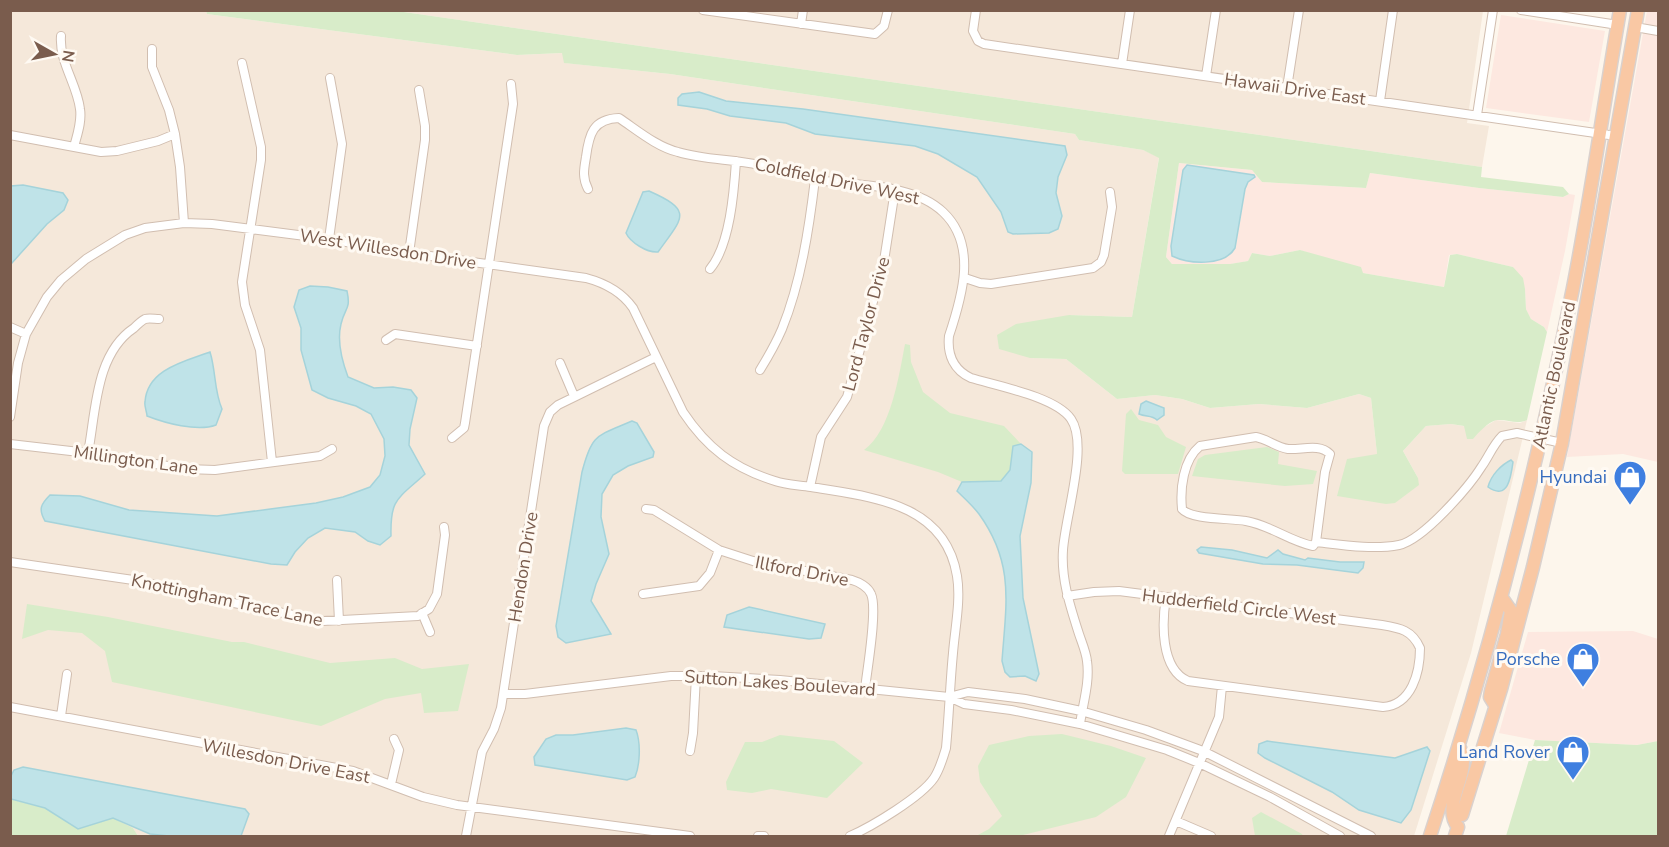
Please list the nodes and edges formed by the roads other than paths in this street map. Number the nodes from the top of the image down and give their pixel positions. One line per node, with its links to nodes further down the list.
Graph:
1 (703, 10): 12 (street)
2 (803, 10): 15 (street)
3 (888, 10): 15 (street)
4 (976, 10): 22 (street, Hawaii Drive East)
5 (1130, 10): 22 (street)
6 (1216, 10): 23 (street)
7 (1299, 10): 26 (street)
8 (1393, 10): 28 (street)
9 (1493, 10): 29 (street)
10 (1521, 10): 14 (street)
11 (1638, 10): 17 (highway, Atlantic Boulevard)
12 (716, 11): 15 (street)
13 (1617, 11): 16 (highway, Atlantic Boulevard)
14 (1564, 14): 16 (street)
15 (801, 24)
16 (1618, 26): 31 (highway, Atlantic Boulevard)
17 (1635, 27): 18 (street); 33 (highway, Atlantic Boulevard)
18 (1659, 31)
19 (61, 36): 34 (street)
20 (152, 49): 30 (street)
21 (242, 63): 41 (street)
22 (1122, 64): 23 (street, Hawaii Drive East)
23 (1206, 76): 26 (street, Hawaii Drive East)
24 (330, 78): 42 (street)
25 (511, 84): 44 (street)
26 (1287, 88): 28 (street, Hawaii Drive East)
27 (419, 90): 43 (street)
28 (1380, 101): 29 (street, Hawaii Drive East)
29 (1477, 116): 31 (street, Hawaii Drive East)
30 (175, 134): 34 (street); 40 (street)
31 (1599, 134): 33 (street, Hawaii Drive East); 58 (highway, Atlantic Boulevard)
32 (10, 135): 34 (street)
33 (1616, 136): 59 (highway, Atlantic Boulevard)
34 (74, 147)
35 (736, 160): 36 (street, Coldfield Drive West); 37 (street, Coldfield Drive West); 45 (street)
36 (815, 179): 38 (street, Coldfield Drive West); 54 (street)
37 (588, 189)
38 (895, 190): 46 (street, Coldfield Drive West); 64 (street, Lord Taylor Drive)
39 (1110, 192): 46 (street)
40 (184, 223): 41 (street, West Willesdon Drive); 49 (street, West Willesdon Drive)
41 (250, 228): 42 (street, West Willesdon Drive); 63 (street)
42 (329, 239): 43 (street, West Willesdon Drive)
43 (409, 253): 44 (street, West Willesdon Drive)
44 (490, 264): 51 (street); 52 (street, West Willesdon Drive)
45 (710, 269)
46 (965, 278): 72 (street, Coldfield Drive West)
47 (159, 319): 62 (street)
48 (10, 327): 49 (street)
49 (26, 334): 56 (street, West Willesdon Drive)
50 (386, 340): 51 (street)
51 (477, 346): 57 (street)
52 (656, 357): 55 (street, Hendon Drive); 64 (street, West Willesdon Drive)
53 (560, 363): 55 (street)
54 (760, 370)
55 (574, 396): 82 (street, Hendon Drive)
56 (10, 417)
57 (452, 438)
58 (1539, 438): 59 (street); 67 (street); 74 (highway, Atlantic Boulevard)
59 (1562, 443): 85 (highway, Atlantic Boulevard)
60 (10, 444): 62 (street, Millington Lane)
61 (332, 449): 63 (street, Millington Lane)
62 (88, 453): 63 (street, Millington Lane)
63 (272, 462)
64 (810, 487): 83 (street, West Willesdon Drive)
65 (646, 509): 68 (street, Illford Drive)
66 (444, 527): 75 (street)
67 (1316, 542): 67 (street)
68 (719, 550): 71 (street); 81 (street, Illford Drive)
69 (10, 562): 76 (street, Knottingham Trace Lane)
70 (337, 580): 76 (street)
71 (643, 594)
72 (1067, 596): 73 (street, Hudderfield Circle West); 87 (street, Coldfield Drive West)
73 (1166, 597): 80 (street); 80 (street, Hudderfield Circle West)
74 (1502, 598): 84 (highway, Atlantic Boulevard); 85 (highway)
75 (422, 614): 76 (street, Knottingham Trace Lane); 77 (street)
76 (339, 621)
77 (430, 632)
78 (67, 674): 88 (street)
79 (696, 676): 81 (street, Sutton Lakes Boulevard); 82 (street, Sutton Lakes Boulevard); 92 (street)
80 (1222, 686): 93 (street)
81 (865, 689): 83 (street, Sutton Lakes Boulevard)
82 (504, 693): 98 (street, Hendon Drive)
83 (949, 697): 87 (street, Sutton Lakes Boulevard); 89 (street, Sutton Lakes Boulevard); 107 (street)
84 (1472, 703): 91 (highway, Atlantic Boulevard); 95 (highway)
85 (1496, 705): 95 (highway, Atlantic Boulevard)
86 (10, 708): 88 (street, Willesdon Drive East)
87 (1081, 711): 89 (street, Coldfield Drive West); 93 (street, Sutton Lakes Boulevard)
88 (61, 716): 96 (street, Willesdon Drive East)
89 (1080, 724): 94 (street, Sutton Lakes Boulevard)
90 (394, 739): 96 (street)
91 (1459, 747): 101 (highway); 112 (highway, Atlantic Boulevard)
92 (690, 751)
93 (1203, 751): 94 (street); 97 (street, Sutton Lakes Boulevard)
94 (1199, 763): 99 (street, Sutton Lakes Boulevard); 100 (street)
95 (1477, 766): 101 (highway, Atlantic Boulevard)
96 (391, 784): 98 (street, Willesdon Drive East)
97 (1305, 803): 99 (street); 111 (street, Sutton Lakes Boulevard)
98 (471, 807): 102 (street, Willesdon Drive East); 103 (street, Hendon Drive)
99 (1300, 815): 110 (street, Sutton Lakes Boulevard)
100 (1176, 821): 108 (street); 109 (street)
101 (1458, 826)
102 (640, 834): 104 (street, Willesdon Drive East)
103 (466, 837)
104 (690, 837)
105 (759, 837): 106 (street)
106 (764, 837)
107 (850, 837)
108 (1169, 837)
109 (1211, 837)
110 (1340, 837)
111 (1371, 837)
112 (1430, 837)

